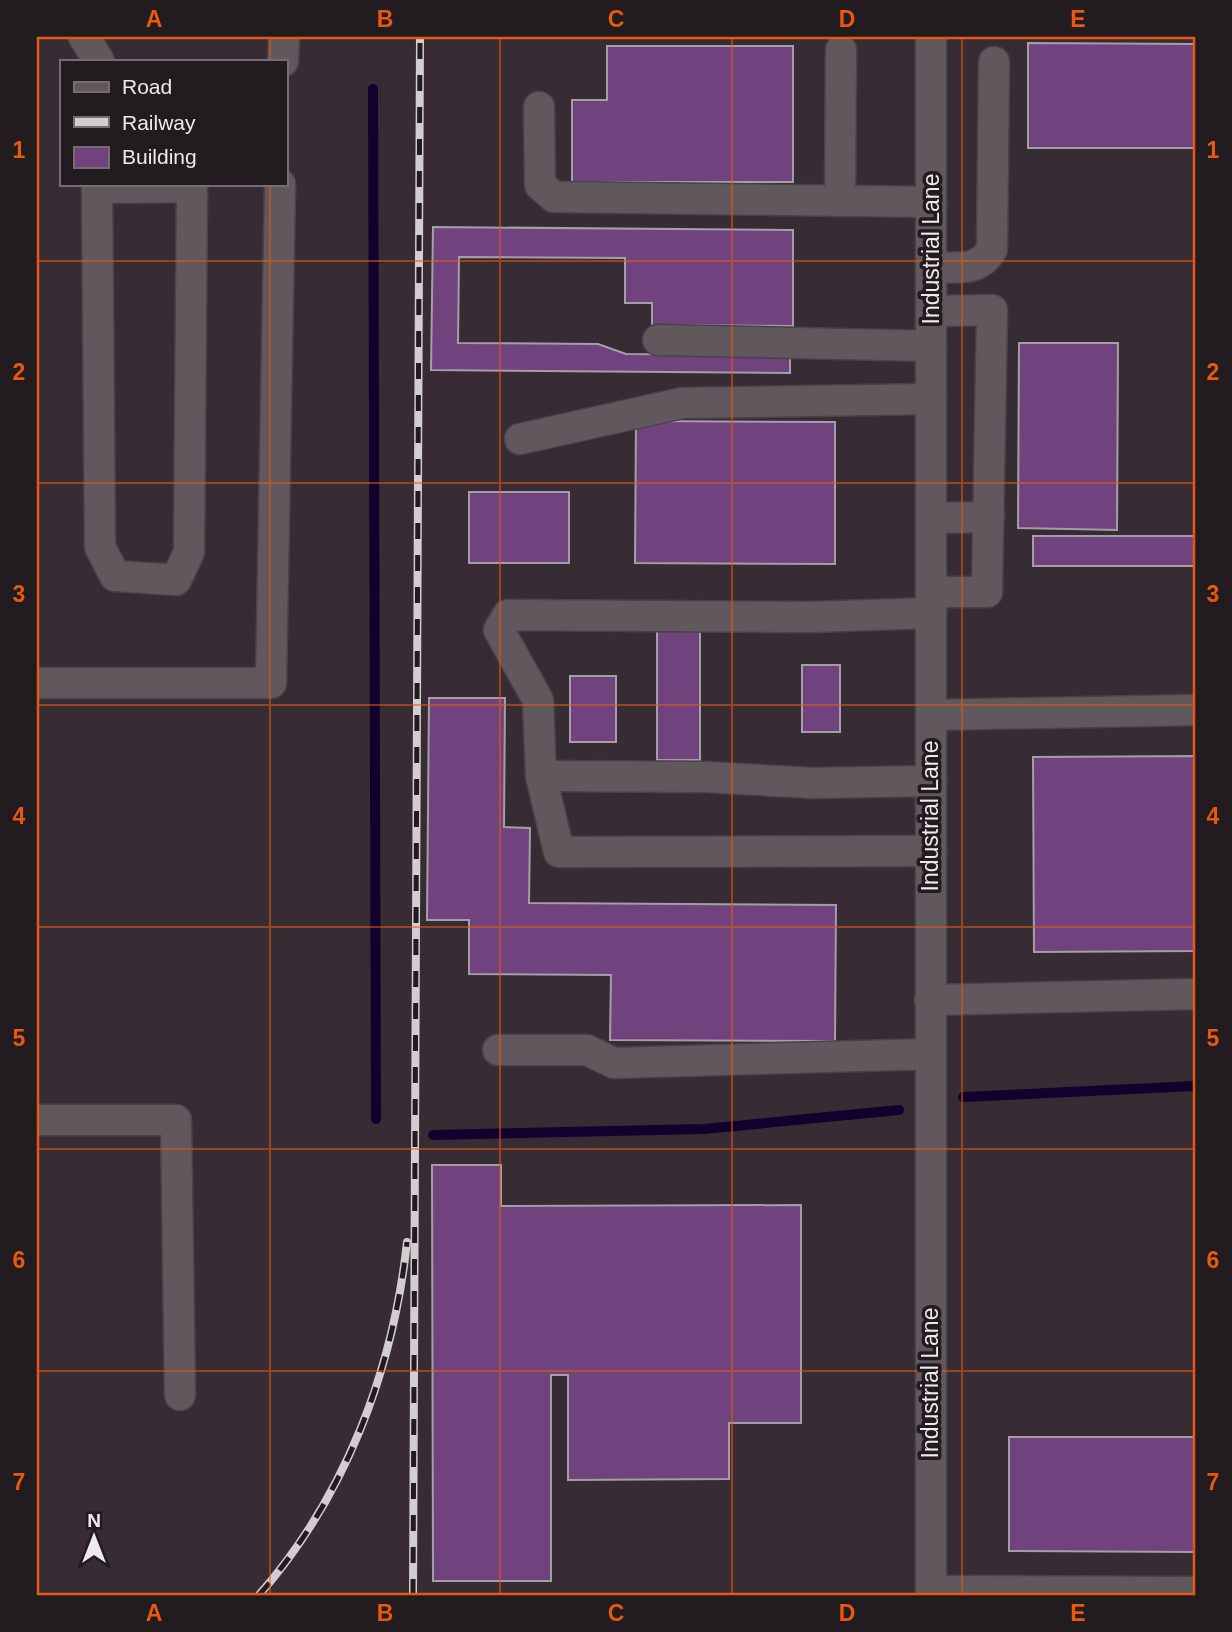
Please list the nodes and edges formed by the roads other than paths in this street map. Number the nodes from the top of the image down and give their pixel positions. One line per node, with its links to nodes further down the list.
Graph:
1 (84, 37): 5 (street)
2 (284, 37): 6 (street)
3 (931, 37): 12 (street, Industrial Lane)
4 (841, 50): 11 (street)
5 (98, 60)
6 (283, 60)
7 (994, 62): 13 (street)
8 (539, 107): 11 (street)
9 (97, 186): 9 (street)
10 (280, 186): 22 (street)
11 (840, 201): 12 (street)
12 (931, 202): 13 (street, Industrial Lane)
13 (931, 267): 14 (street, Industrial Lane)
14 (931, 311): 16 (street, Industrial Lane); 19 (street)
15 (659, 340): 16 (street)
16 (931, 346): 17 (street, Industrial Lane)
17 (931, 399): 18 (street); 20 (street, Industrial Lane)
18 (520, 439)
19 (989, 517): 20 (street); 21 (street)
20 (931, 518): 21 (street, Industrial Lane)
21 (931, 602): 24 (street, Industrial Lane); 25 (street)
22 (37, 682)
23 (1195, 710): 24 (street)
24 (931, 715): 26 (street, Industrial Lane)
25 (541, 776): 26 (street); 27 (street)
26 (931, 781): 27 (street, Industrial Lane)
27 (931, 850): 29 (street, Industrial Lane)
28 (1195, 994): 29 (street)
29 (930, 1000): 31 (street, Industrial Lane)
30 (498, 1050): 31 (street)
31 (930, 1054): 35 (street, Industrial Lane)
32 (37, 1120): 33 (street)
33 (180, 1395)
34 (1195, 1592): 35 (street)
35 (931, 1593)

